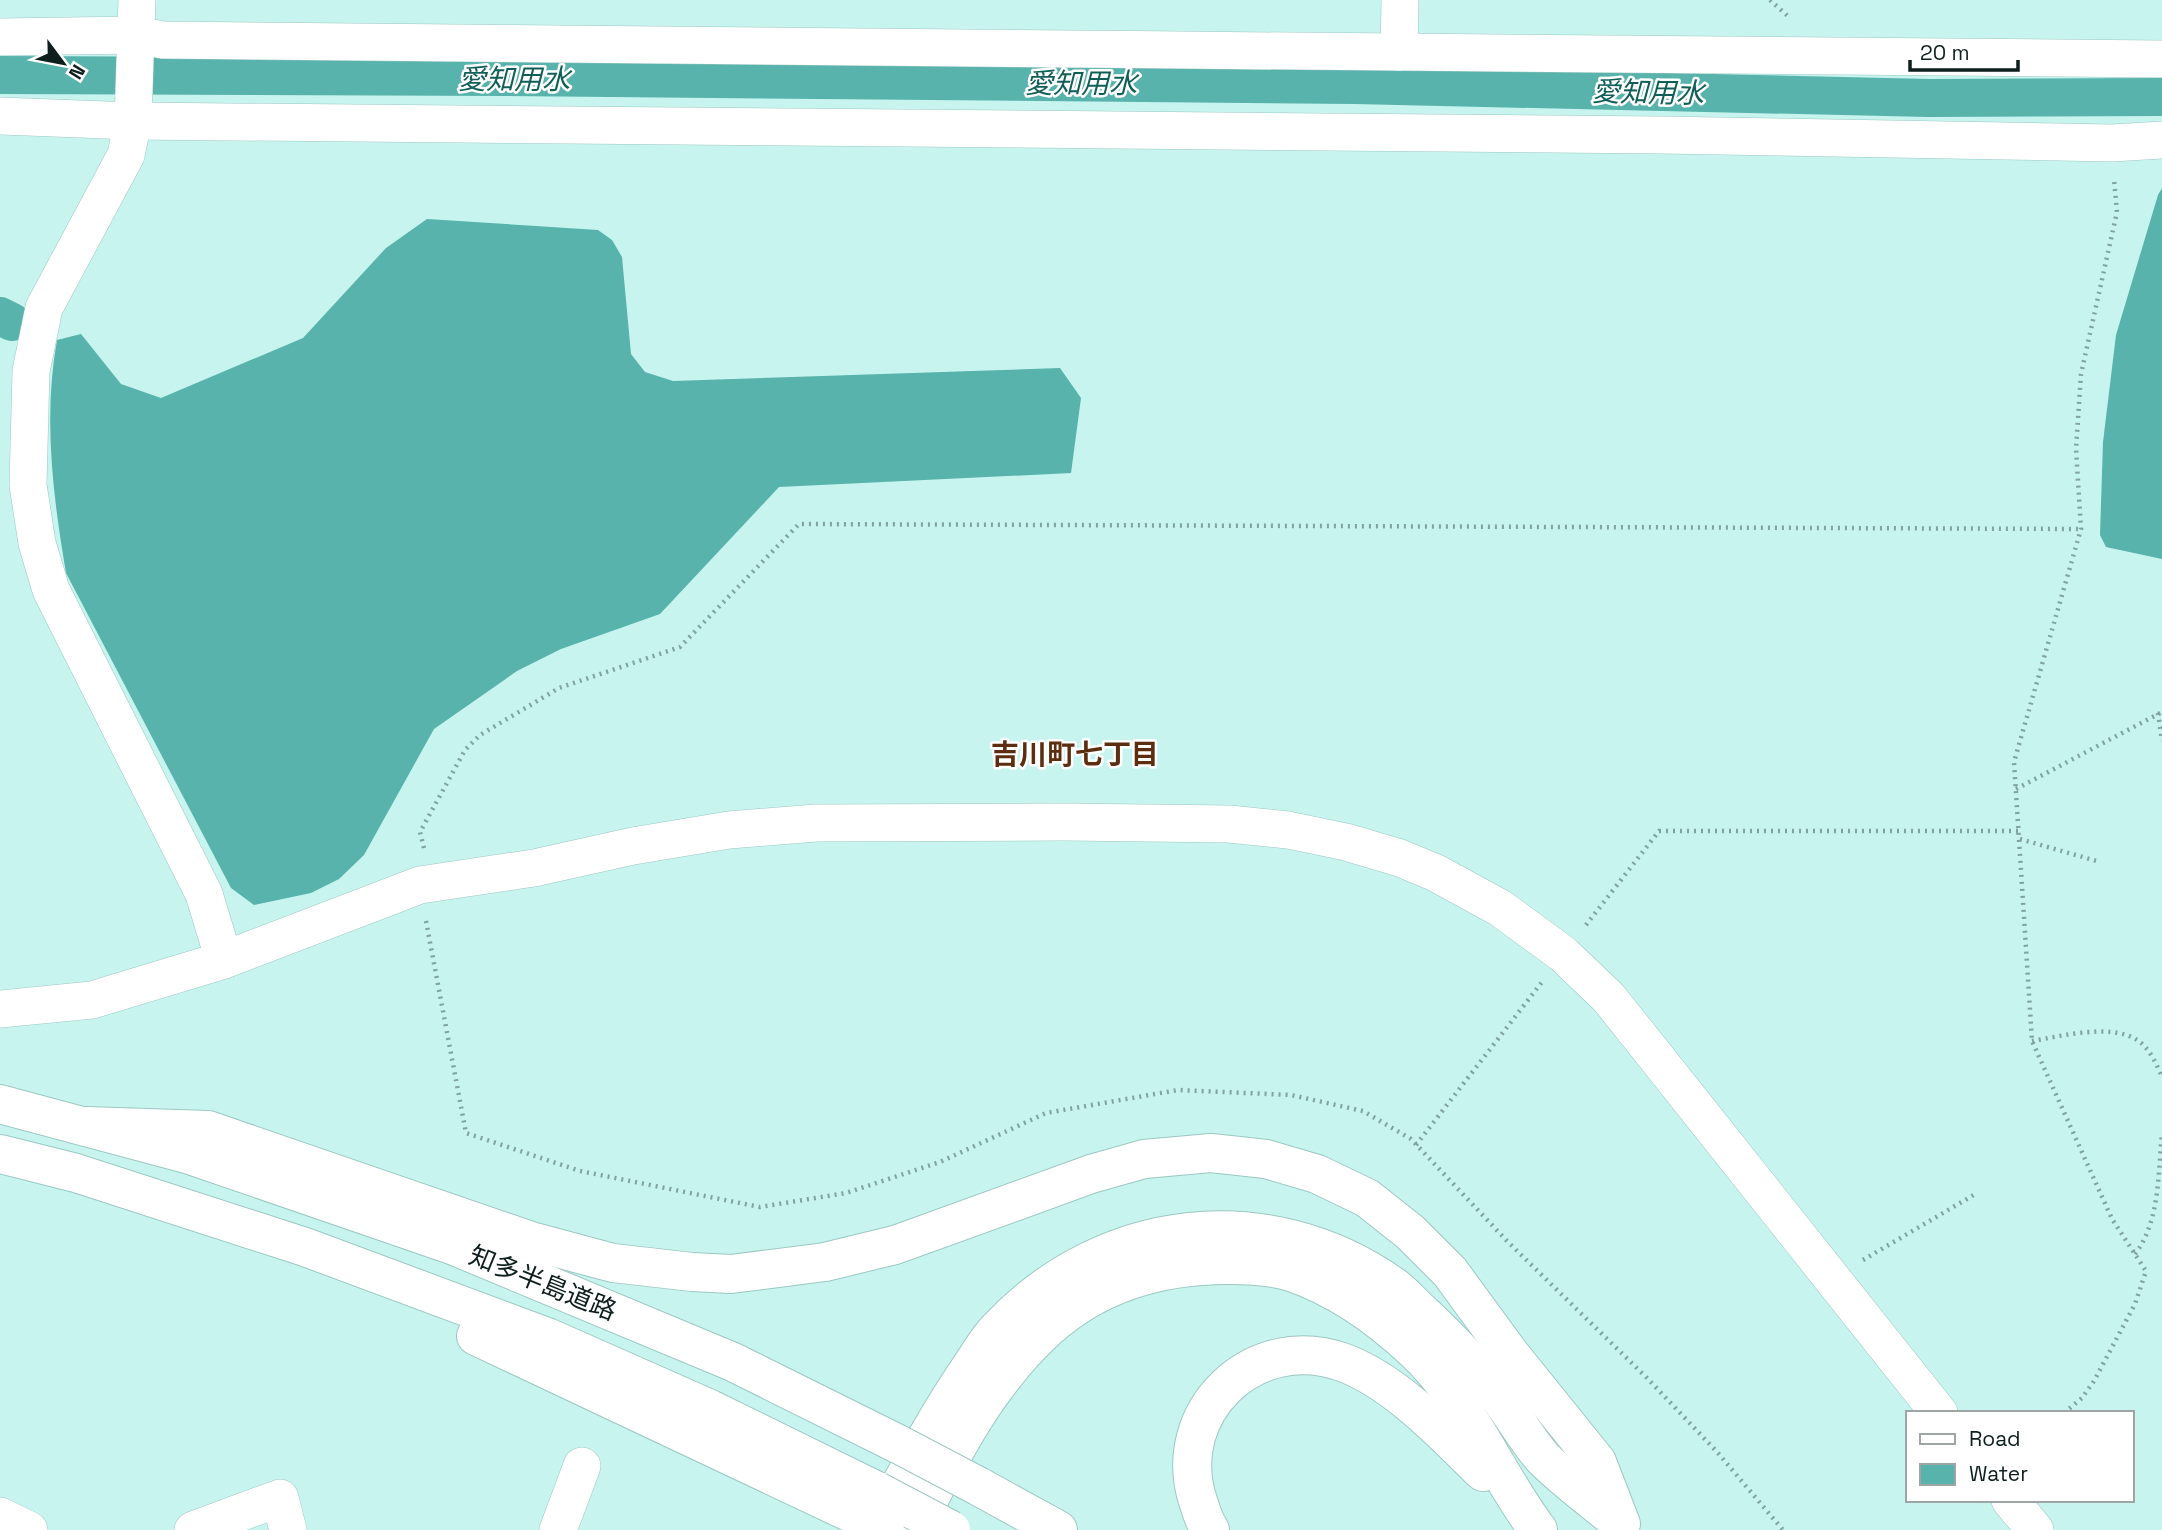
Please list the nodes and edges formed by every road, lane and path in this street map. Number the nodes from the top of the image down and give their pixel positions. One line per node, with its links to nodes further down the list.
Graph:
1 (1400, 0): 4 (street)
2 (135, 30): 3 (street); 4 (street); 7 (street)
3 (0, 37)
4 (1399, 52): 5 (street)
5 (2162, 59)
6 (0, 116): 7 (street)
7 (133, 121): 9 (street); 19 (street)
8 (2162, 139): 9 (street)
9 (2112, 143): 10 (path)
10 (2081, 529): 13 (path); 17 (path)
11 (2160, 713): 12 (path); 13 (path)
12 (2162, 741)
13 (2016, 789): 14 (path)
14 (2018, 831): 15 (path); 18 (path)
15 (2019, 839): 16 (path); 21 (path)
16 (2100, 862)
17 (432, 883): 18 (street); 19 (street)
18 (1563, 954): 26 (path); 30 (street)
19 (224, 960): 20 (street)
20 (0, 1009)
21 (2032, 1041): 22 (path); 29 (path)
22 (2162, 1077)
23 (0, 1104): 24 (highway, 知多半島道路)
24 (87, 1126): 38 (highway); 45 (highway, 知多半島道路, bridge)
25 (2162, 1133): 29 (path)
26 (1416, 1145)
27 (0, 1154): 36 (highway, 知多半島道路)
28 (1977, 1193): 30 (path)
29 (2135, 1254): 32 (path)
30 (1833, 1279): 31 (street)
31 (1938, 1411)
32 (2066, 1411)
33 (582, 1466): 42 (street)
34 (2012, 1502): 47 (street)
35 (0, 1516): 39 (street)
36 (876, 1517): 38 (highway); 44 (highway, 知多半島道路, bridge)
37 (1532, 1521): 43 (highway); 46 (highway)
38 (1624, 1527)
39 (29, 1530)
40 (193, 1530): 41 (street)
41 (288, 1530)
42 (558, 1530)
43 (914, 1530)
44 (951, 1530)
45 (1058, 1530)
46 (1210, 1530)
47 (2035, 1530)

